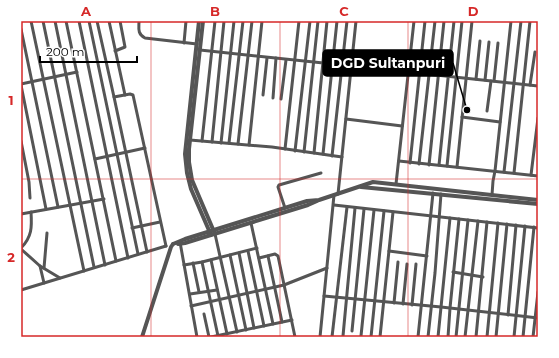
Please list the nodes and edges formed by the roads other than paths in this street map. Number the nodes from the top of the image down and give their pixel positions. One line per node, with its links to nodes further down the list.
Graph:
1 (31, 21): 73 (street)
2 (43, 21): 69 (street)
3 (54, 21): 66 (street)
4 (66, 21): 62 (street)
5 (79, 21): 110 (street)
6 (89, 21): 108 (street)
7 (97, 21): 85 (street)
8 (109, 21): 44 (street)
9 (120, 21): 44 (street)
10 (140, 21): 39 (street)
11 (186, 21): 39 (street)
12 (199, 21): 42 (street)
13 (203, 21): 43 (street)
14 (215, 21): 45 (street)
15 (224, 21): 47 (street)
16 (234, 21): 48 (street)
17 (243, 21): 49 (street)
18 (252, 21): 50 (street)
19 (262, 21): 51 (street)
20 (299, 21): 55 (street)
21 (310, 21): 56 (street)
22 (318, 21): 57 (street)
23 (327, 21): 58 (street)
24 (337, 21): 59 (street)
25 (347, 21): 60 (street)
26 (356, 21): 61 (street)
27 (414, 21): 63 (street)
28 (425, 21): 64 (street)
29 (435, 21): 65 (street)
30 (444, 21): 67 (street)
31 (454, 21): 68 (street)
32 (462, 21): 70 (street)
33 (472, 21): 71 (street)
34 (511, 21): 77 (street)
35 (520, 21): 78 (street)
36 (530, 21): 80 (street)
37 (21, 29): 76 (street)
38 (480, 41): 72 (street)
39 (184, 42): 42 (street)
40 (489, 42): 74 (street)
41 (498, 43): 75 (street)
42 (197, 44): 169 (street)
43 (200, 50): 45 (street); 94 (street)
44 (115, 51): 83 (street)
45 (212, 52): 47 (street); 96 (street)
46 (535, 52): 81 (street)
47 (222, 53): 48 (street); 97 (street)
48 (230, 54): 49 (street); 98 (street)
49 (239, 55): 50 (street); 99 (street)
50 (248, 56): 51 (street); 100 (street)
51 (258, 56): 52 (street); 101 (street)
52 (267, 58): 53 (street); 84 (street)
53 (276, 58): 54 (street); 86 (street)
54 (286, 60): 55 (street); 87 (street)
55 (295, 60): 56 (street); 103 (street)
56 (306, 62): 57 (street); 104 (street)
57 (314, 62): 58 (street); 106 (street)
58 (324, 63): 59 (street); 107 (street)
59 (332, 64): 60 (street); 109 (street)
60 (342, 65): 61 (street); 111 (street)
61 (352, 66): 91 (street)
62 (77, 72): 66 (street); 113 (street)
63 (408, 72): 64 (street); 93 (street)
64 (420, 73): 65 (street); 115 (street)
65 (430, 74): 67 (street); 116 (street)
66 (66, 75): 69 (street); 137 (street)
67 (439, 75): 68 (street); 117 (street)
68 (448, 76): 70 (street); 118 (street)
69 (54, 77): 73 (street); 138 (street)
70 (456, 77): 71 (street); 119 (street)
71 (466, 78): 72 (street); 89 (street)
72 (476, 79): 74 (street)
73 (43, 80): 76 (street); 140 (street)
74 (485, 80): 75 (street)
75 (492, 81): 77 (street); 88 (street)
76 (32, 82): 79 (street); 142 (street)
77 (504, 82): 78 (street); 92 (street)
78 (514, 83): 80 (street); 122 (street)
79 (21, 84): 147 (street)
80 (524, 84): 81 (street); 124 (street)
81 (530, 85): 82 (street)
82 (538, 86)
83 (124, 95): 85 (street); 102 (street)
84 (263, 95)
85 (114, 97): 105 (street)
86 (273, 98)
87 (281, 99)
88 (487, 111)
89 (462, 117): 92 (street); 120 (street)
90 (538, 118): 125 (street)
91 (346, 119): 93 (street); 112 (street)
92 (500, 122): 121 (street)
93 (402, 126): 114 (street)
94 (190, 140): 96 (street); 169 (street)
95 (21, 141): 133 (street)
96 (202, 141): 97 (street)
97 (212, 142): 98 (street)
98 (221, 143): 99 (street)
99 (229, 144): 100 (street)
100 (238, 144): 101 (street)
101 (249, 145): 103 (street)
102 (145, 148): 105 (street); 159 (street)
103 (285, 149): 104 (street)
104 (295, 151): 106 (street)
105 (126, 152): 108 (street); 165 (street)
106 (304, 152): 107 (street)
107 (314, 153): 109 (street)
108 (118, 154): 110 (street); 168 (street)
109 (323, 154): 111 (street)
110 (107, 156): 113 (street); 184 (street)
111 (332, 156): 112 (street)
112 (342, 157): 130 (street)
113 (95, 159): 134 (street)
114 (399, 161): 115 (street); 127 (street)
115 (410, 163): 116 (street)
116 (420, 164): 117 (street)
117 (429, 165): 118 (street)
118 (438, 165): 119 (street)
119 (447, 166): 120 (street)
120 (457, 167): 121 (street)
121 (495, 171): 122 (street); 132 (street)
122 (504, 172): 124 (street)
123 (321, 173): 144 (street)
124 (514, 173): 125 (street)
125 (531, 175): 126 (street)
126 (538, 176)
127 (396, 184): 128 (street); 132 (street)
128 (359, 187): 129 (street); 130 (street)
129 (433, 193): 131 (street); 153 (street)
130 (336, 194): 135 (street); 141 (street)
131 (441, 194): 139 (street); 154 (street)
132 (492, 195): 136 (street)
133 (30, 198)
134 (104, 199): 137 (street); 188 (street)
135 (319, 200): 144 (street); 161 (street)
136 (538, 200)
137 (92, 202): 138 (street); 192 (street)
138 (81, 203): 140 (street); 198 (street)
139 (538, 204)
140 (70, 205): 142 (street); 200 (street)
141 (334, 205): 143 (street); 199 (street)
142 (58, 207): 147 (street)
143 (347, 207): 145 (street); 221 (street)
144 (285, 208): 169 (street)
145 (355, 208): 146 (street); 222 (street)
146 (364, 209): 148 (street); 223 (street)
147 (46, 210): 150 (street)
148 (374, 210): 149 (street); 225 (street)
149 (384, 211): 151 (street); 226 (street)
150 (31, 212): 152 (street); 175 (street)
151 (393, 212): 153 (street); 177 (street)
152 (21, 214)
153 (432, 216): 154 (street); 183 (street)
154 (440, 217): 155 (street); 234 (street)
155 (450, 218): 156 (street); 235 (street)
156 (458, 219): 157 (street); 201 (street)
157 (468, 220): 158 (street); 202 (street)
158 (478, 221): 160 (street); 203 (street)
159 (160, 222): 165 (street); 173 (street)
160 (487, 222): 162 (street); 204 (street)
161 (251, 223): 169 (street); 174 (street)
162 (498, 223): 163 (street); 240 (street)
163 (507, 224): 164 (street); 242 (street)
164 (516, 225): 166 (street); 243 (street)
165 (141, 226): 168 (street); 178 (street)
166 (525, 226): 167 (street); 244 (street)
167 (536, 227): 245 (street)
168 (132, 228): 180 (street)
169 (212, 232): 171 (street); 185 (street)
170 (47, 233): 197 (street)
171 (180, 242): 172 (street); 195 (street)
172 (172, 245): 173 (street); 259 (street)
173 (166, 246): 178 (street)
174 (257, 248): 176 (street); 186 (street)
175 (21, 249): 196 (street)
176 (248, 251): 179 (street); 213 (street)
177 (389, 251): 183 (street); 228 (street)
178 (147, 252): 180 (street)
179 (239, 253): 181 (street); 216 (street)
180 (138, 254): 184 (street)
181 (230, 255): 185 (street); 218 (street)
182 (268, 256): 186 (street); 207 (street); 208 (street)
183 (427, 256): 232 (street)
184 (128, 258): 188 (street)
185 (221, 258): 187 (street); 220 (street)
186 (259, 258): 209 (street)
187 (211, 260): 189 (street); 211 (street)
188 (116, 261): 192 (street)
189 (202, 262): 191 (street); 212 (street)
190 (398, 262): 229 (street)
191 (193, 263): 195 (street); 214 (street)
192 (105, 264): 198 (street)
193 (407, 264): 230 (street)
194 (416, 264): 231 (street)
195 (184, 265): 217 (street)
196 (40, 266): 197 (street); 206 (street)
197 (44, 268): 205 (street)
198 (94, 268): 200 (street)
199 (327, 268): 207 (street); 219 (street)
200 (84, 271): 205 (street)
201 (453, 272): 202 (street); 236 (street)
202 (463, 274): 203 (street); 237 (street)
203 (472, 276): 204 (street); 238 (street)
204 (482, 277): 239 (street)
205 (60, 278): 206 (street)
206 (44, 283): 210 (street)
207 (284, 284): 208 (street); 247 (street)
208 (274, 287): 209 (street); 248 (street)
209 (265, 289): 213 (street); 249 (street)
210 (21, 290)
211 (218, 290): 212 (street); 224 (street)
212 (209, 291): 214 (street); 227 (street)
213 (257, 291): 216 (street); 250 (street)
214 (199, 292): 217 (street)
215 (538, 292): 246 (street)
216 (248, 293): 218 (street); 251 (street)
217 (190, 294): 233 (street)
218 (238, 295): 220 (street); 252 (street)
219 (324, 296): 221 (street); 263 (street)
220 (230, 297): 224 (street); 254 (street)
221 (337, 297): 222 (street); 264 (street)
222 (346, 298): 223 (street); 257 (street)
223 (355, 299): 225 (street); 253 (street)
224 (220, 300): 227 (street); 255 (street)
225 (364, 300): 226 (street); 258 (street)
226 (374, 301): 228 (street); 265 (street)
227 (211, 302): 233 (street); 256 (street)
228 (383, 302): 229 (street); 266 (street)
229 (394, 303): 230 (street)
230 (402, 304): 231 (street)
231 (412, 305): 232 (street)
232 (422, 305): 234 (street); 267 (street)
233 (191, 306): 260 (street)
234 (431, 306): 235 (street); 268 (street)
235 (441, 307): 236 (street); 269 (street)
236 (450, 308): 237 (street); 270 (street)
237 (459, 310): 238 (street); 271 (street)
238 (467, 310): 239 (street); 272 (street)
239 (478, 311): 240 (street); 273 (street)
240 (489, 313): 242 (street); 274 (street)
241 (204, 314): 261 (street)
242 (498, 314): 243 (street); 275 (street)
243 (508, 315): 244 (street)
244 (517, 316): 245 (street); 276 (street)
245 (525, 317): 246 (street); 277 (street)
246 (537, 318): 278 (street)
247 (292, 320): 248 (street); 262 (street)
248 (282, 322): 249 (street)
249 (273, 324): 250 (street)
250 (264, 326): 251 (street)
251 (254, 328): 252 (street)
252 (246, 330): 254 (street)
253 (352, 331)
254 (237, 332): 255 (street)
255 (227, 334): 256 (street)
256 (218, 336): 261 (street)
257 (343, 336)
258 (361, 336)
259 (142, 337)
260 (197, 337)
261 (210, 337)
262 (295, 337)
263 (320, 337)
264 (332, 337)
265 (371, 337)
266 (380, 337)
267 (418, 337)
268 (428, 337)
269 (438, 337)
270 (448, 337)
271 (456, 337)
272 (465, 337)
273 (476, 337)
274 (487, 337)
275 (496, 337)
276 (514, 337)
277 (523, 337)
278 (533, 337)

